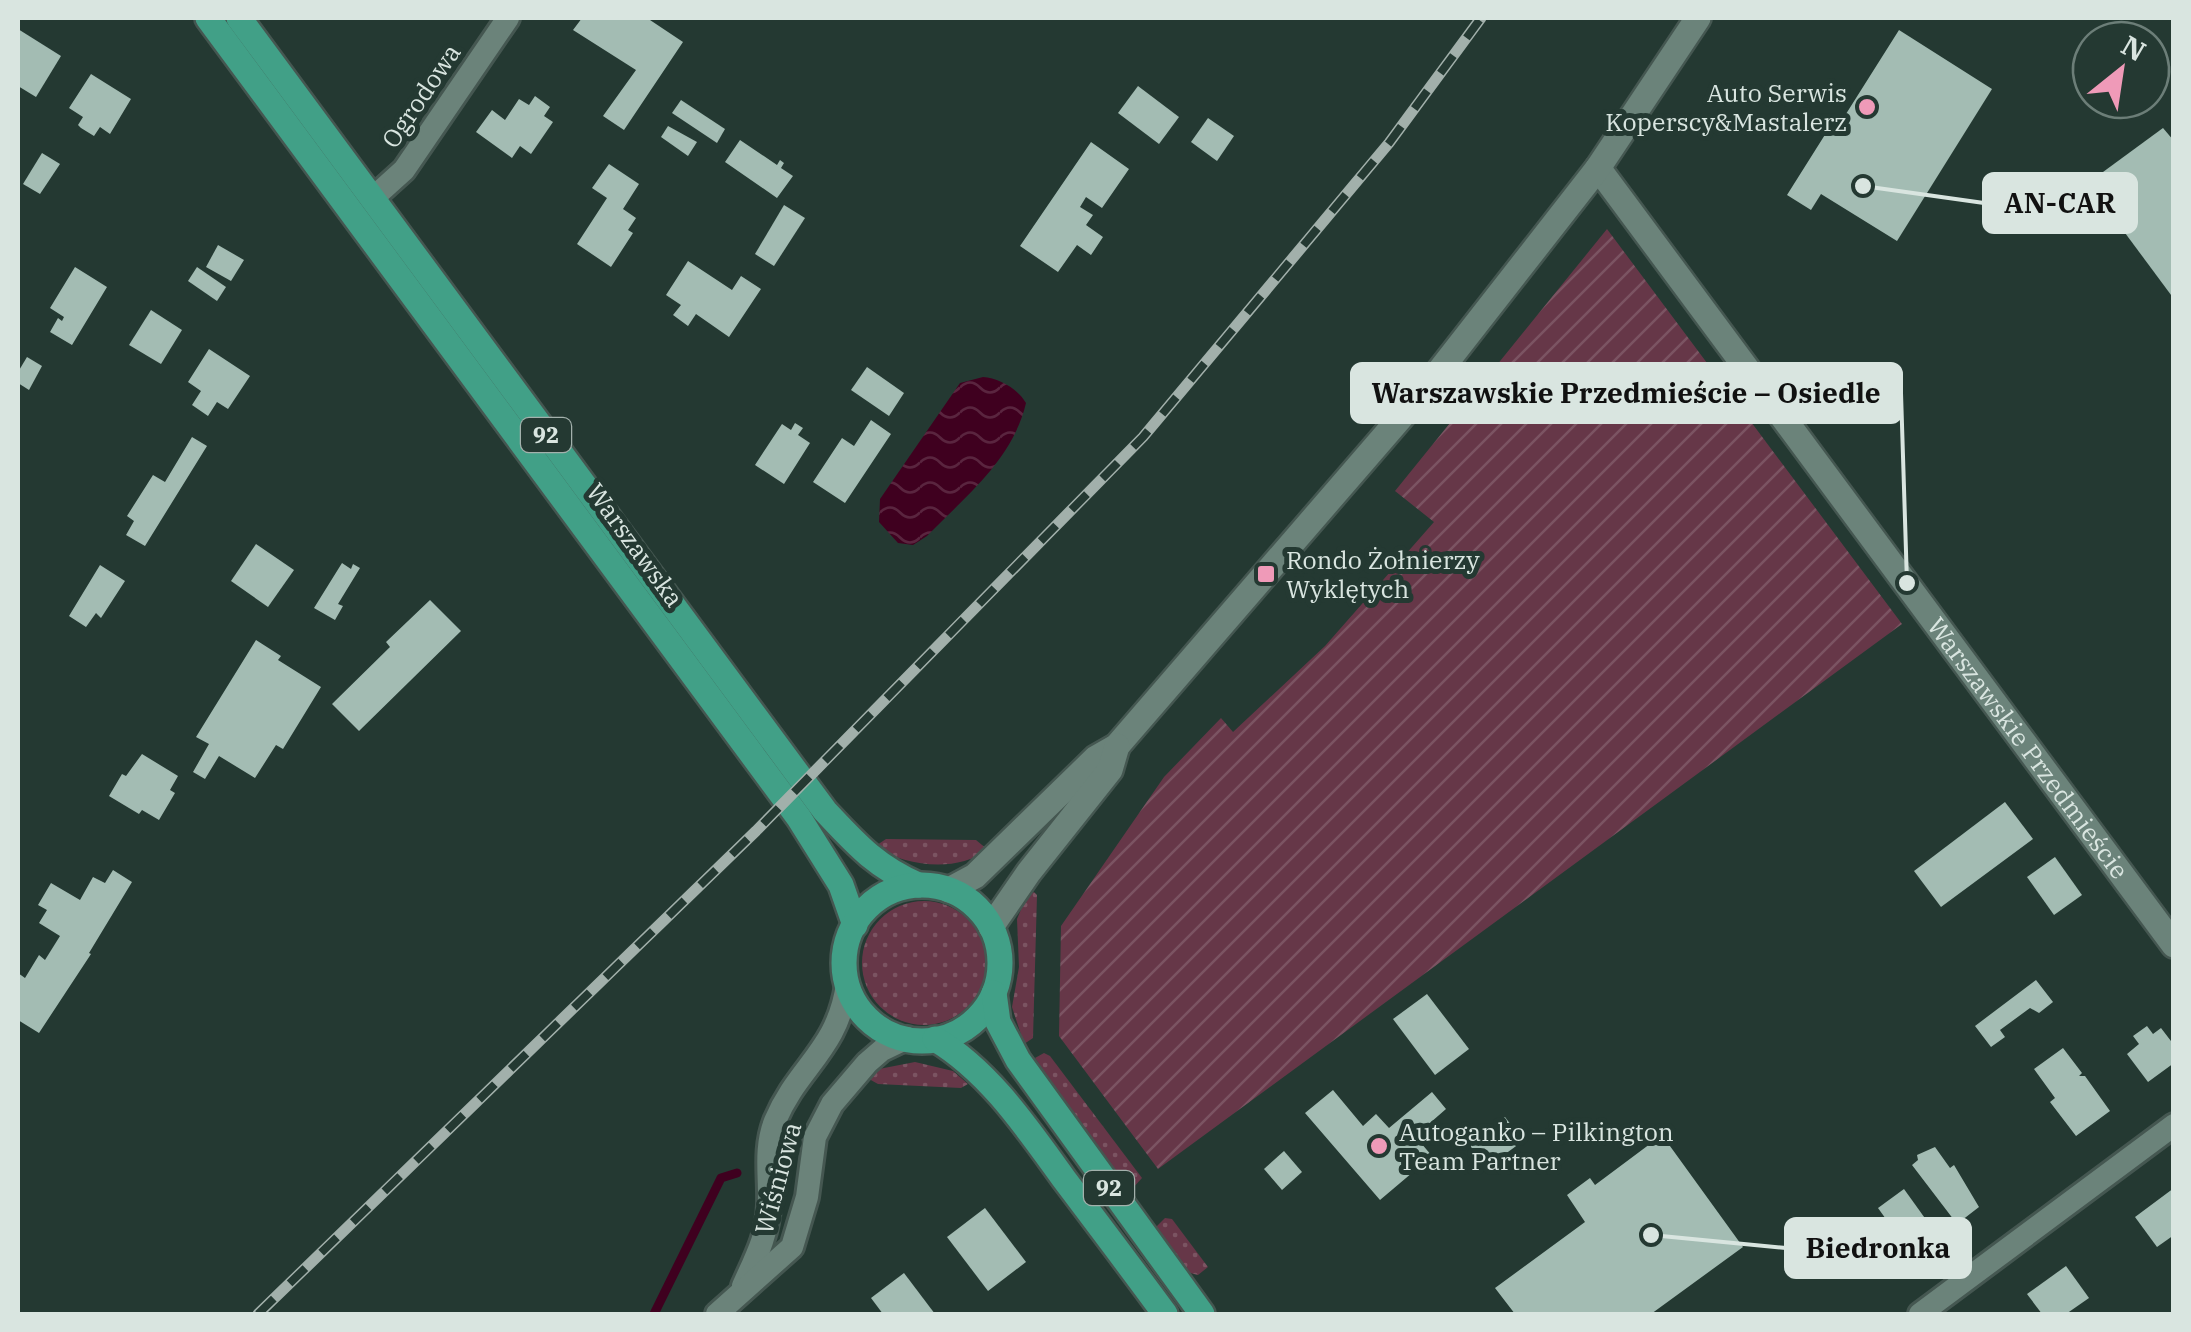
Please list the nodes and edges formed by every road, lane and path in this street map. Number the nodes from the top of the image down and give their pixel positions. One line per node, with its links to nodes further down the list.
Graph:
1 (208, 18): 10 (main road, Warszawska / 92)
2 (239, 18): 6 (main road, Warszawska / 92)
3 (508, 18): 6 (street, Ogrodowa)
4 (1698, 18): 5 (street)
5 (1598, 168): 7 (street); 12 (street, Warszawskie Przedmieście)
6 (372, 198): 8 (main road, Warszawska / 92)
7 (1117, 746): 9 (street); 11 (street)
8 (918, 885): 9 (main road, 92); 10 (main road)
9 (949, 890): 11 (main road, 92)
10 (855, 926): 13 (main road)
11 (992, 926): 14 (main road, 92)
12 (2174, 946)
13 (848, 985): 15 (main road); 18 (street, Wiśniowa)
14 (994, 993): 16 (main road); 21 (main road, 92)
15 (907, 1038): 16 (main road); 18 (street, Wiśniowa)
16 (934, 1039): 20 (main road, 92)
17 (2174, 1125): 22 (street)
18 (742, 1289): 19 (street, Wiśniowa)
19 (717, 1314)
20 (1165, 1314)
21 (1202, 1314)
22 (1920, 1314)

